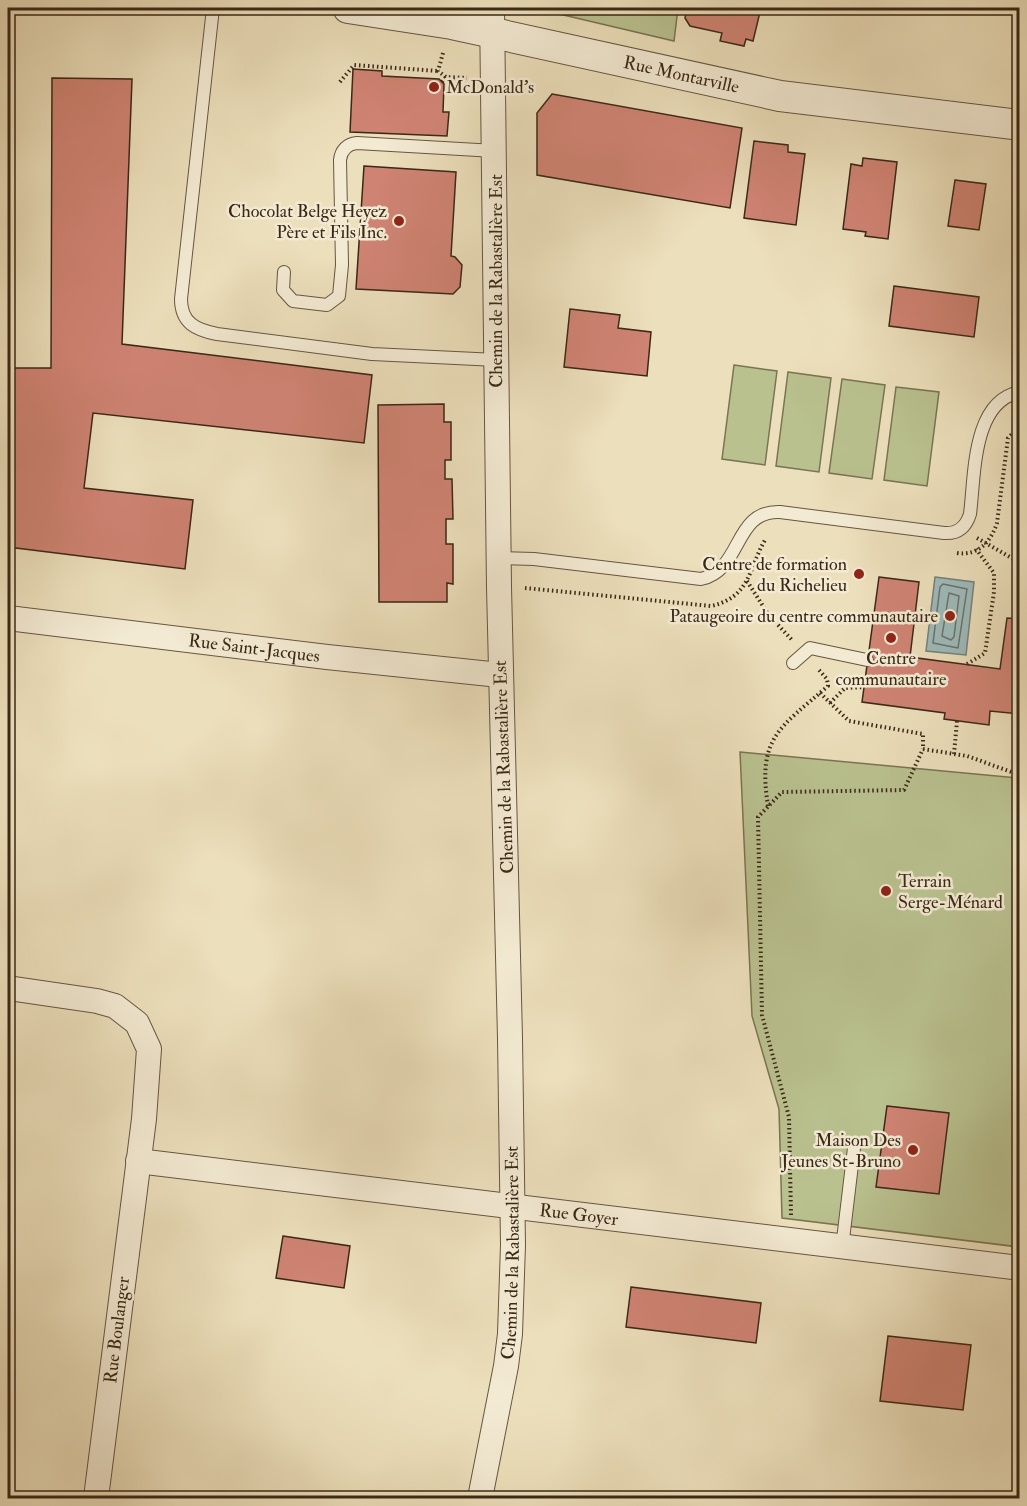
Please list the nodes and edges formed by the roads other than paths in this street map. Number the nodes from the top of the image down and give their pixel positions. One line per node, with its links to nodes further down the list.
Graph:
1 (213, 8): 7 (lane)
2 (348, 8): 3 (street, Rue Montarville)
3 (492, 20): 4 (street, Rue Montarville); 5 (street, Chemin de la Rabastalière Est)
4 (1020, 124)
5 (495, 151): 6 (lane); 7 (street, Chemin de la Rabastalière Est)
6 (284, 272)
7 (496, 360): 9 (street, Chemin de la Rabastalière Est)
8 (1020, 392): 9 (lane)
9 (498, 558): 13 (street, Chemin de la Rabastalière Est)
10 (8, 618): 13 (street, Rue Saint-Jacques)
11 (867, 660): 12 (lane)
12 (793, 663)
13 (500, 675): 17 (street, Chemin de la Rabastalière Est)
14 (8, 988): 16 (street, Rue Boulanger)
15 (854, 1148): 18 (lane)
16 (138, 1161): 17 (street, Rue Goyer); 20 (street, Rue Boulanger)
17 (512, 1208): 18 (street, Rue Goyer); 21 (street, Chemin de la Rabastalière Est)
18 (842, 1248): 19 (street, Rue Goyer)
19 (1020, 1268)
20 (96, 1498)
21 (480, 1498)

